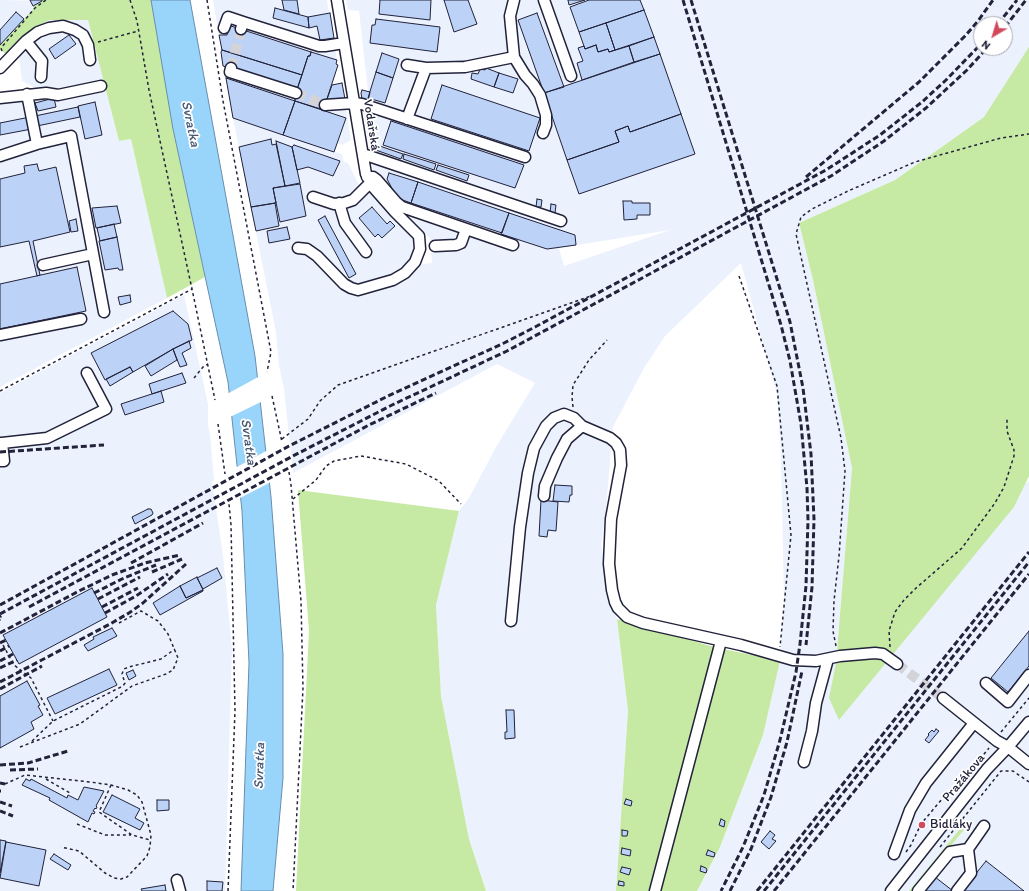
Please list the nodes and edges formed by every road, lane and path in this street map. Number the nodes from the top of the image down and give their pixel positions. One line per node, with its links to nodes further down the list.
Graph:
1 (46, 0): 14 (path)
2 (130, 0): 8 (path)
3 (207, 0): 52 (path)
4 (337, 0): 10 (street, Vodařská)
5 (514, 0): 12 (street)
6 (544, 0): 18 (street)
7 (224, 28): 10 (street)
8 (138, 31): 11 (path); 45 (path)
9 (26, 41): 11 (street); 14 (street); 19 (street)
10 (344, 43): 24 (street, Vodařská)
11 (88, 45): 13 (street)
12 (514, 57): 17 (street); 27 (street)
13 (90, 60)
14 (3, 64)
15 (407, 65): 17 (street)
16 (231, 68): 21 (street)
17 (426, 68): 26 (street)
18 (570, 76)
19 (41, 77)
20 (101, 86): 22 (street)
21 (296, 93)
22 (27, 94): 23 (street); 29 (street)
23 (0, 98)
24 (354, 103): 25 (street); 26 (street); 30 (street, Vodařská)
25 (325, 104)
26 (407, 119): 32 (street)
27 (543, 133)
28 (1029, 134): 79 (path)
29 (37, 144): 31 (street); 42 (street)
30 (362, 154): 33 (street, Vodařská); 36 (street)
31 (0, 156)
32 (525, 157)
33 (369, 180): 35 (street); 37 (street); 40 (street, Vodařská)
34 (314, 197): 35 (street)
35 (338, 203): 41 (street)
36 (561, 221)
37 (466, 228): 38 (street); 39 (street)
38 (513, 245)
39 (435, 246)
40 (298, 248)
41 (366, 252)
42 (93, 254): 43 (street); 47 (street)
43 (43, 265)
44 (739, 276): 80 (path)
45 (192, 289): 51 (path); 55 (path)
46 (590, 296): 62 (path)
47 (104, 312)
48 (81, 318): 49 (street)
49 (0, 335)
50 (607, 340): 59 (path)
51 (208, 364): 54 (path); 57 (path)
52 (268, 372)
53 (87, 373): 64 (street)
54 (194, 378)
55 (0, 391)
56 (272, 396): 62 (path)
57 (215, 400)
58 (1007, 417): 82 (path)
59 (574, 418): 61 (street); 74 (street)
60 (218, 424): 67 (path)
61 (582, 426): 68 (street); 76 (street)
62 (282, 439): 63 (path)
63 (282, 442)
64 (1, 443): 65 (street)
65 (0, 461)
66 (289, 472): 69 (path)
67 (225, 474)
68 (544, 496)
69 (293, 499): 71 (path); 113 (path)
70 (228, 504): 112 (path)
71 (461, 504)
72 (0, 615): 73 (path)
73 (0, 620)
74 (511, 621)
75 (118, 623): 78 (path)
76 (721, 641): 80 (street); 114 (street)
77 (3, 645): 87 (path)
78 (175, 649): 87 (path); 91 (path)
79 (840, 656): 81 (street); 82 (street)
80 (778, 657): 81 (street)
81 (828, 659): 94 (street)
82 (894, 661)
83 (1029, 675): 84 (street)
84 (986, 683)
85 (943, 698): 89 (street)
86 (1029, 698): 90 (path)
87 (53, 720): 91 (path)
88 (1029, 722): 93 (street, Pražákova)
89 (974, 724): 90 (street); 108 (street)
90 (995, 740): 93 (street); 108 (path)
91 (31, 742): 92 (path)
92 (20, 747)
93 (1008, 747): 95 (street); 115 (street, Pražákova)
94 (804, 762)
95 (1029, 764)
96 (45, 778): 98 (path); 99 (path); 100 (path)
97 (1029, 782): 107 (path)
98 (4, 784)
99 (111, 785): 103 (path); 104 (path)
100 (70, 793)
101 (77, 824): 103 (path)
102 (984, 826): 106 (street)
103 (132, 835): 104 (path)
104 (150, 840): 105 (path)
105 (61, 847)
106 (968, 849): 110 (street); 116 (street)
107 (937, 851)
108 (899, 854)
109 (177, 880): 111 (street)
110 (953, 890)
111 (180, 891)
112 (228, 891)
113 (293, 891)
114 (655, 891)
115 (891, 891)
116 (918, 891)

